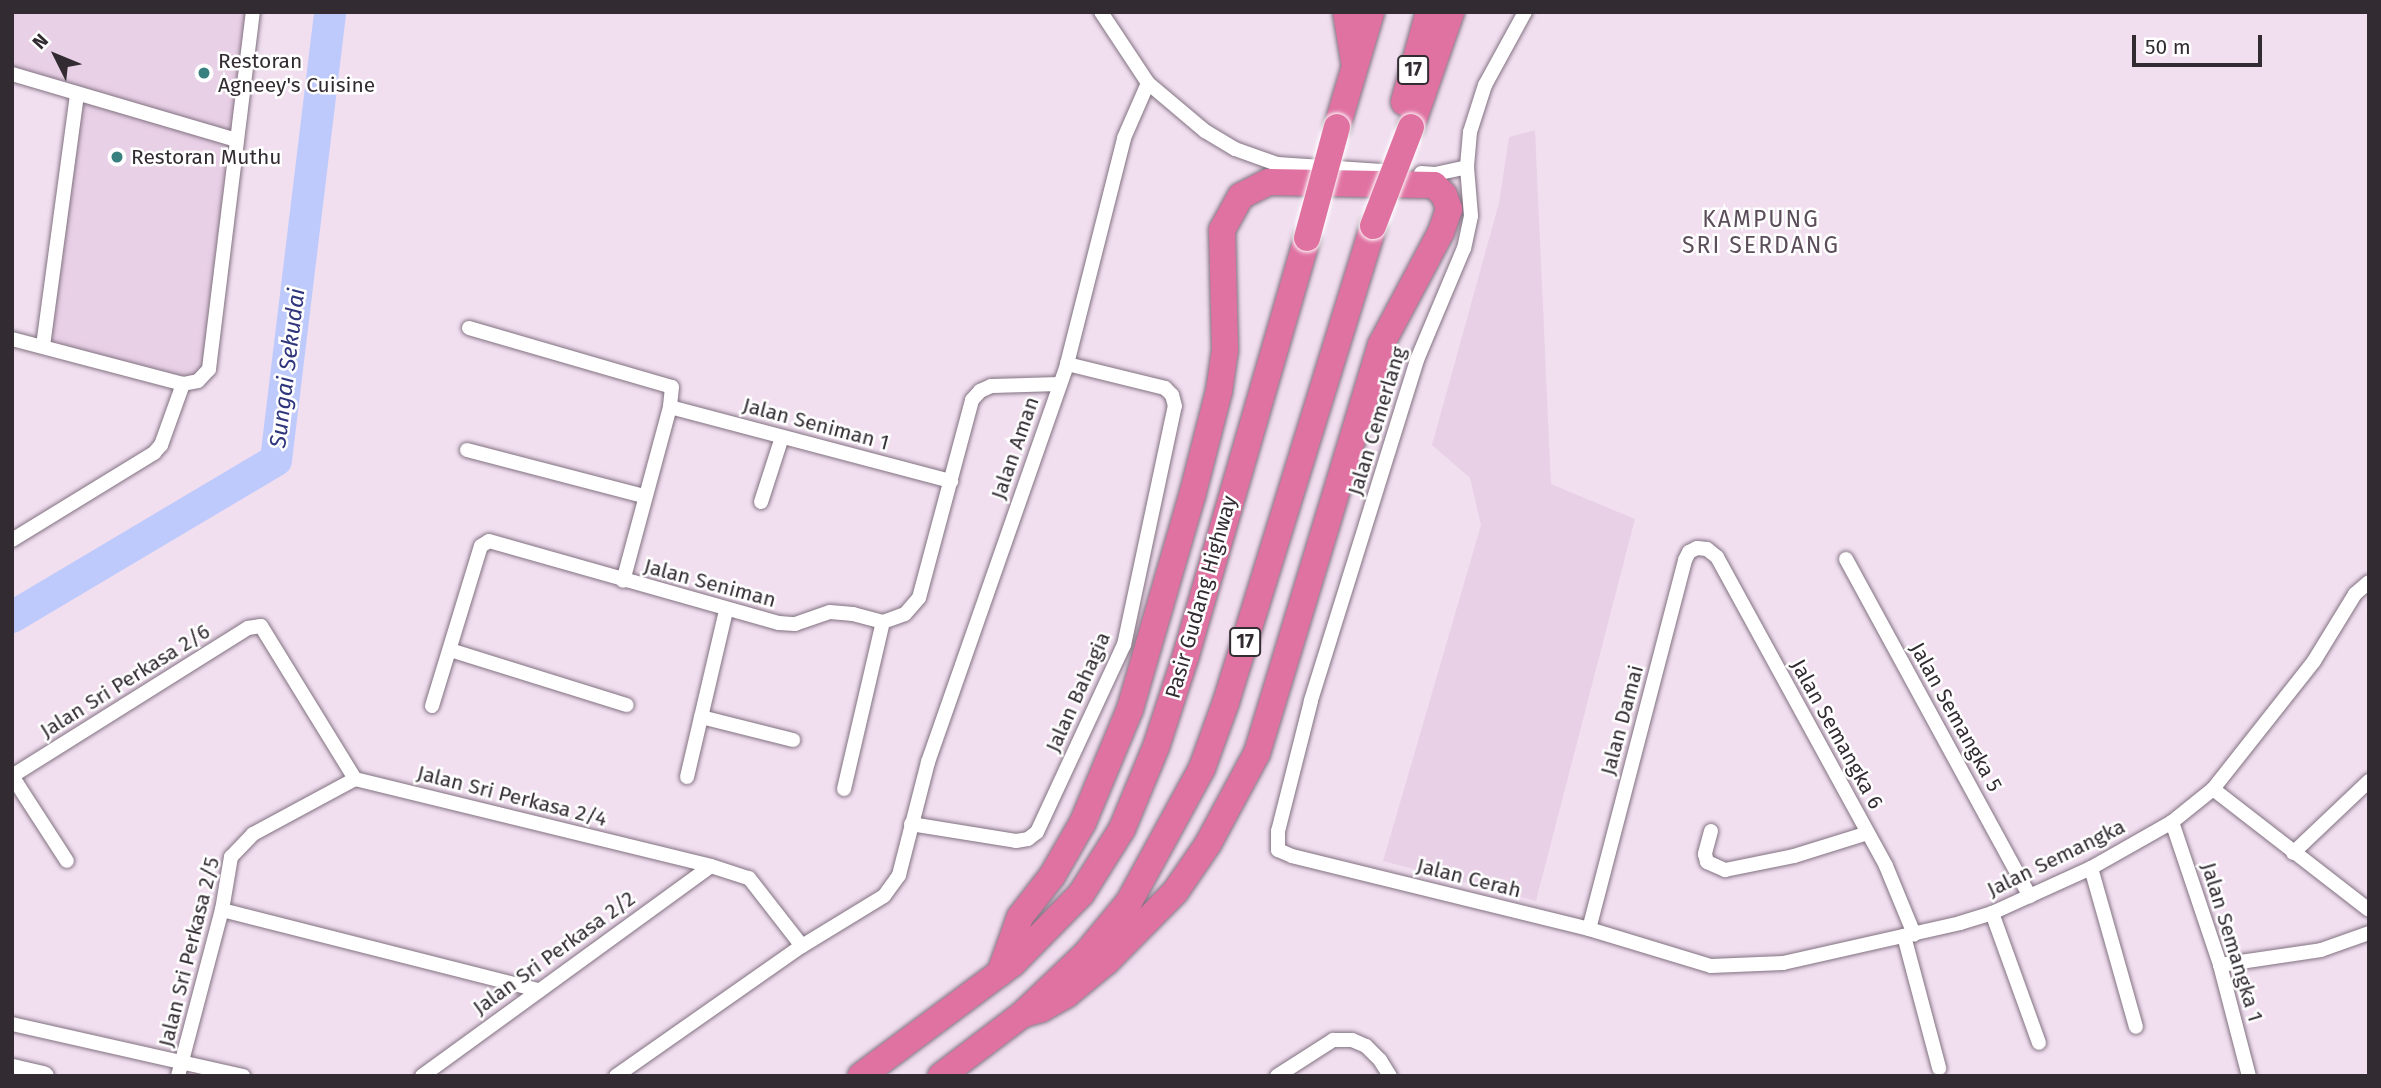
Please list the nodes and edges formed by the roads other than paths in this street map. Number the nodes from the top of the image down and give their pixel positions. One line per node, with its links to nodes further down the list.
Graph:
1 (253, 12): 15 (street)
2 (1101, 12): 12 (street)
3 (1346, 12): 9 (highway)
4 (1371, 12): 9 (highway, Pasir Gudang Highway)
5 (1429, 12): 14 (highway, 17)
6 (1451, 12): 10 (highway)
7 (1462, 12): 10 (highway)
8 (1525, 12): 16 (street, Jalan Cemerlang)
9 (1355, 66): 66 (highway, Pasir Gudang Highway, bridge)
10 (1434, 66): 14 (highway)
11 (12, 74): 13 (street)
12 (1148, 83): 16 (street); 20 (street, Jalan Aman)
13 (77, 94): 15 (street); 19 (street)
14 (1404, 127): 68 (highway, 17, bridge)
15 (236, 140): 21 (street)
16 (1468, 167): 51 (street, Jalan Cemerlang)
17 (469, 328): 23 (street)
18 (12, 339): 19 (street)
19 (43, 346): 21 (street)
20 (1067, 364): 22 (street, Jalan Aman); 48 (street, Jalan Bahagia)
21 (183, 384): 29 (street)
22 (1060, 384): 26 (street); 48 (street, Jalan Aman)
23 (670, 407): 24 (street, Jalan Seniman 1); 27 (street)
24 (782, 436): 26 (street, Jalan Seniman 1); 28 (street)
25 (467, 450): 27 (street)
26 (951, 481): 35 (street)
27 (643, 496): 32 (street)
28 (761, 502)
29 (12, 540)
30 (1717, 557): 50 (street, Jalan Semangka 6); 60 (street, Jalan Damai)
31 (1846, 559): 56 (street, Jalan Semangka 5)
32 (623, 581): 34 (street, Jalan Seniman); 36 (street, Jalan Seniman)
33 (2369, 582): 46 (street, Jalan Semangka)
34 (726, 611): 35 (street, Jalan Seniman); 39 (street)
35 (883, 622): 45 (street)
36 (450, 650): 37 (street); 38 (street, Jalan Seniman)
37 (627, 705)
38 (432, 706)
39 (701, 717): 40 (street); 42 (street)
40 (793, 740)
41 (12, 776): 43 (street, Jalan Sri Perkasa 2/6); 53 (street)
42 (687, 778)
43 (355, 779): 54 (street, Jalan Sri Perkasa 2/4); 57 (street, Jalan Sri Perkasa 2/5)
44 (2369, 781): 52 (street)
45 (844, 789)
46 (2213, 789): 47 (street, Jalan Semangka); 52 (street)
47 (2172, 822): 55 (street, Jalan Semangka); 65 (street, Jalan Semangka 1)
48 (911, 824): 63 (street, Jalan Aman)
49 (1711, 831): 50 (street)
50 (1868, 833): 62 (street, Jalan Semangka 6)
51 (1279, 850): 60 (street, Jalan Cerah)
52 (2293, 853): 58 (street)
53 (67, 861)
54 (711, 866): 63 (street, Jalan Sri Perkasa 2/4); 67 (street, Jalan Sri Perkasa 2/2)
55 (2091, 868): 56 (street, Jalan Semangka); 70 (street)
56 (2030, 896): 59 (street, Jalan Semangka)
57 (222, 910): 67 (street); 72 (street, Jalan Sri Perkasa 2/5)
58 (2369, 910)
59 (1992, 913): 62 (street, Jalan Semangka); 71 (street)
60 (1589, 929): 64 (street, Jalan Cerah)
61 (2369, 933): 65 (street)
62 (1909, 934): 64 (street, Jalan Semangka); 73 (street, Jalan Semangka 6)
63 (802, 946): 79 (street)
64 (1650, 947)
65 (2220, 965): 84 (street, Jalan Semangka 1)
66 (1000, 973): 68 (highway); 80 (highway, Pasir Gudang Highway)
67 (539, 990): 78 (street, Jalan Sri Perkasa 2/2)
68 (1023, 1014): 81 (highway, 17)
69 (12, 1024): 72 (street)
70 (2136, 1027)
71 (2039, 1043)
72 (184, 1060): 76 (street, Jalan Sri Perkasa 2/5); 77 (street)
73 (1939, 1068)
74 (12, 1069): 75 (street)
75 (43, 1076)
76 (178, 1076)
77 (243, 1076)
78 (422, 1076)
79 (616, 1076)
80 (861, 1076)
81 (941, 1076)
82 (1277, 1076): 83 (street)
83 (1390, 1076)
84 (2249, 1076)

